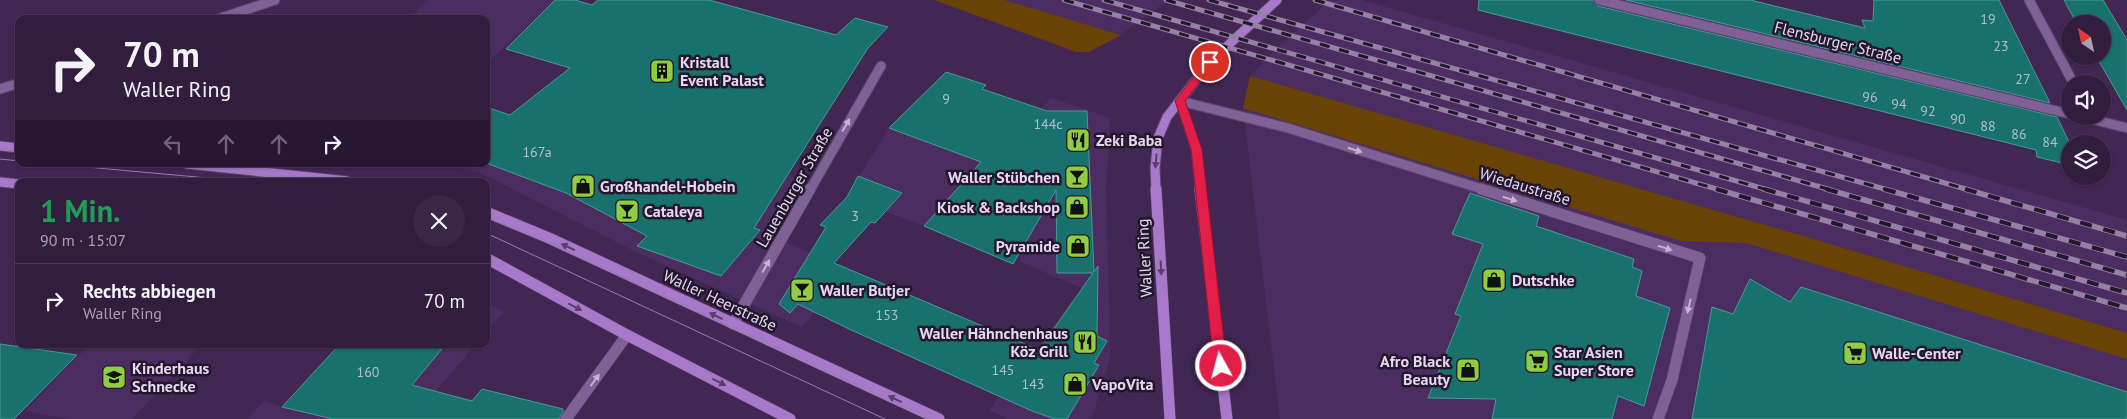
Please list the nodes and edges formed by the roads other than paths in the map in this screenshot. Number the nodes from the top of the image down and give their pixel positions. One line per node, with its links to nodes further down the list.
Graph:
1 (275, 0): 5 (street)
2 (1277, 0): 10 (main road, Waller Ring)
3 (1599, 0): 11 (street, Flensburger Straße)
4 (2029, 0): 7 (street)
5 (230, 15)
6 (880, 66): 22 (street, Lauenburger Straße, one-way to 6)
7 (2069, 75)
8 (15, 84): 9 (street)
9 (0, 89)
10 (1180, 101): 27 (main road, Waller Ring, one-way to 27); 28 (main road); 29 (street, Wiedaustraße, one-way to 29)
11 (2061, 112)
12 (2111, 123): 13 (street)
13 (2127, 128)
14 (0, 146): 15 (main road)
15 (15, 148)
16 (215, 167): 17 (main road)
17 (320, 178)
18 (0, 182): 19 (main road)
19 (15, 184)
20 (490, 213): 22 (main road, Waller Heerstraße, one-way to 20)
21 (490, 260): 23 (main road, one-way to 23)
22 (733, 324): 26 (main road, Waller Heerstraße, one-way to 22)
23 (627, 335): 24 (street, one-way to 23); 25 (main road, one-way to 25)
24 (566, 419)
25 (790, 419)
26 (939, 419)
27 (1170, 419)
28 (1228, 419)
29 (1658, 419)

